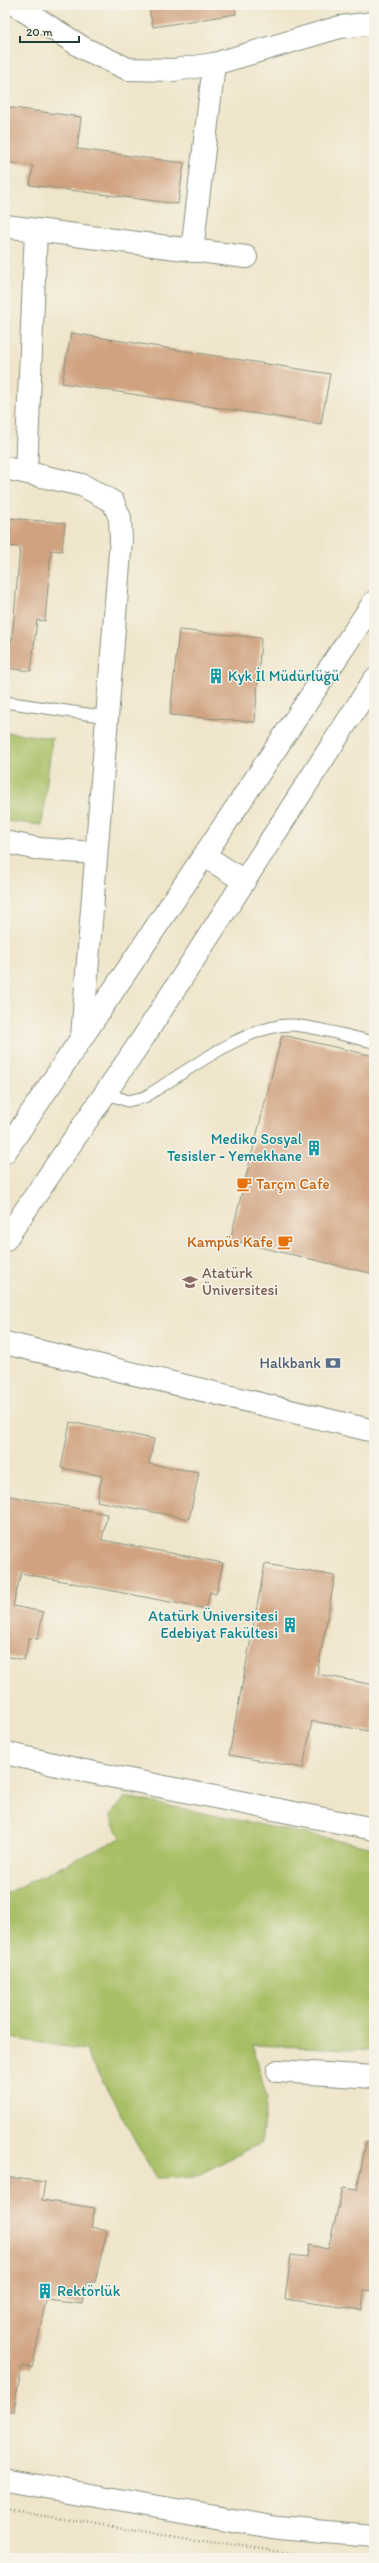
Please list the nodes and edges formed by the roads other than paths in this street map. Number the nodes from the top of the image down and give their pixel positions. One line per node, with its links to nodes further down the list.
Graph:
1 (15, 5): 3 (street)
2 (374, 23): 3 (street)
3 (214, 64): 6 (street)
4 (5, 226): 5 (street)
5 (36, 230): 6 (street); 9 (street)
6 (192, 250): 7 (street)
7 (246, 257)
8 (5, 468): 9 (street)
9 (26, 471): 13 (street)
10 (374, 602): 16 (street)
11 (374, 680): 17 (street)
12 (5, 702): 13 (lane)
13 (107, 717): 15 (street)
14 (5, 842): 15 (street)
15 (96, 853): 18 (street)
16 (205, 856): 17 (street); 18 (street)
17 (244, 881): 20 (street)
18 (82, 1038): 21 (street)
19 (374, 1042): 20 (lane)
20 (105, 1093): 22 (street)
21 (5, 1152)
22 (5, 1240)
23 (5, 1343): 24 (street)
24 (374, 1431)
25 (5, 1753): 26 (street)
26 (374, 1828)
27 (278, 2071): 28 (street)
28 (374, 2077)
29 (5, 2480): 30 (street)
30 (374, 2536)

